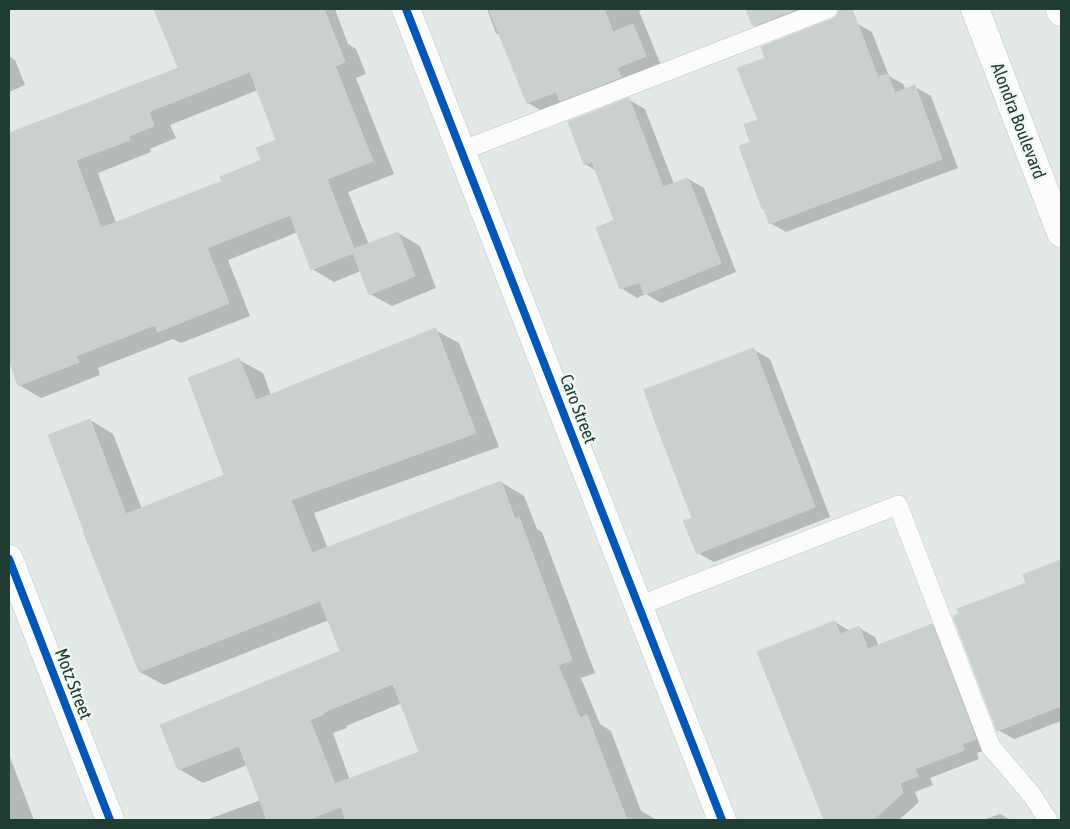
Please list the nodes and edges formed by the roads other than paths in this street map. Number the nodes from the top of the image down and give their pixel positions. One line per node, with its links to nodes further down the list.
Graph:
1 (406, 9): 4 (street, Caro Street)
2 (828, 9): 4 (lane)
3 (975, 9): 5 (street, Alondra Boulevard)
4 (461, 151): 7 (street, Caro Street)
5 (1061, 234)
6 (9, 560): 8 (street, Motz Street)
7 (638, 606): 9 (street, Caro Street); 10 (lane)
8 (110, 820)
9 (722, 820)
10 (1048, 820)

